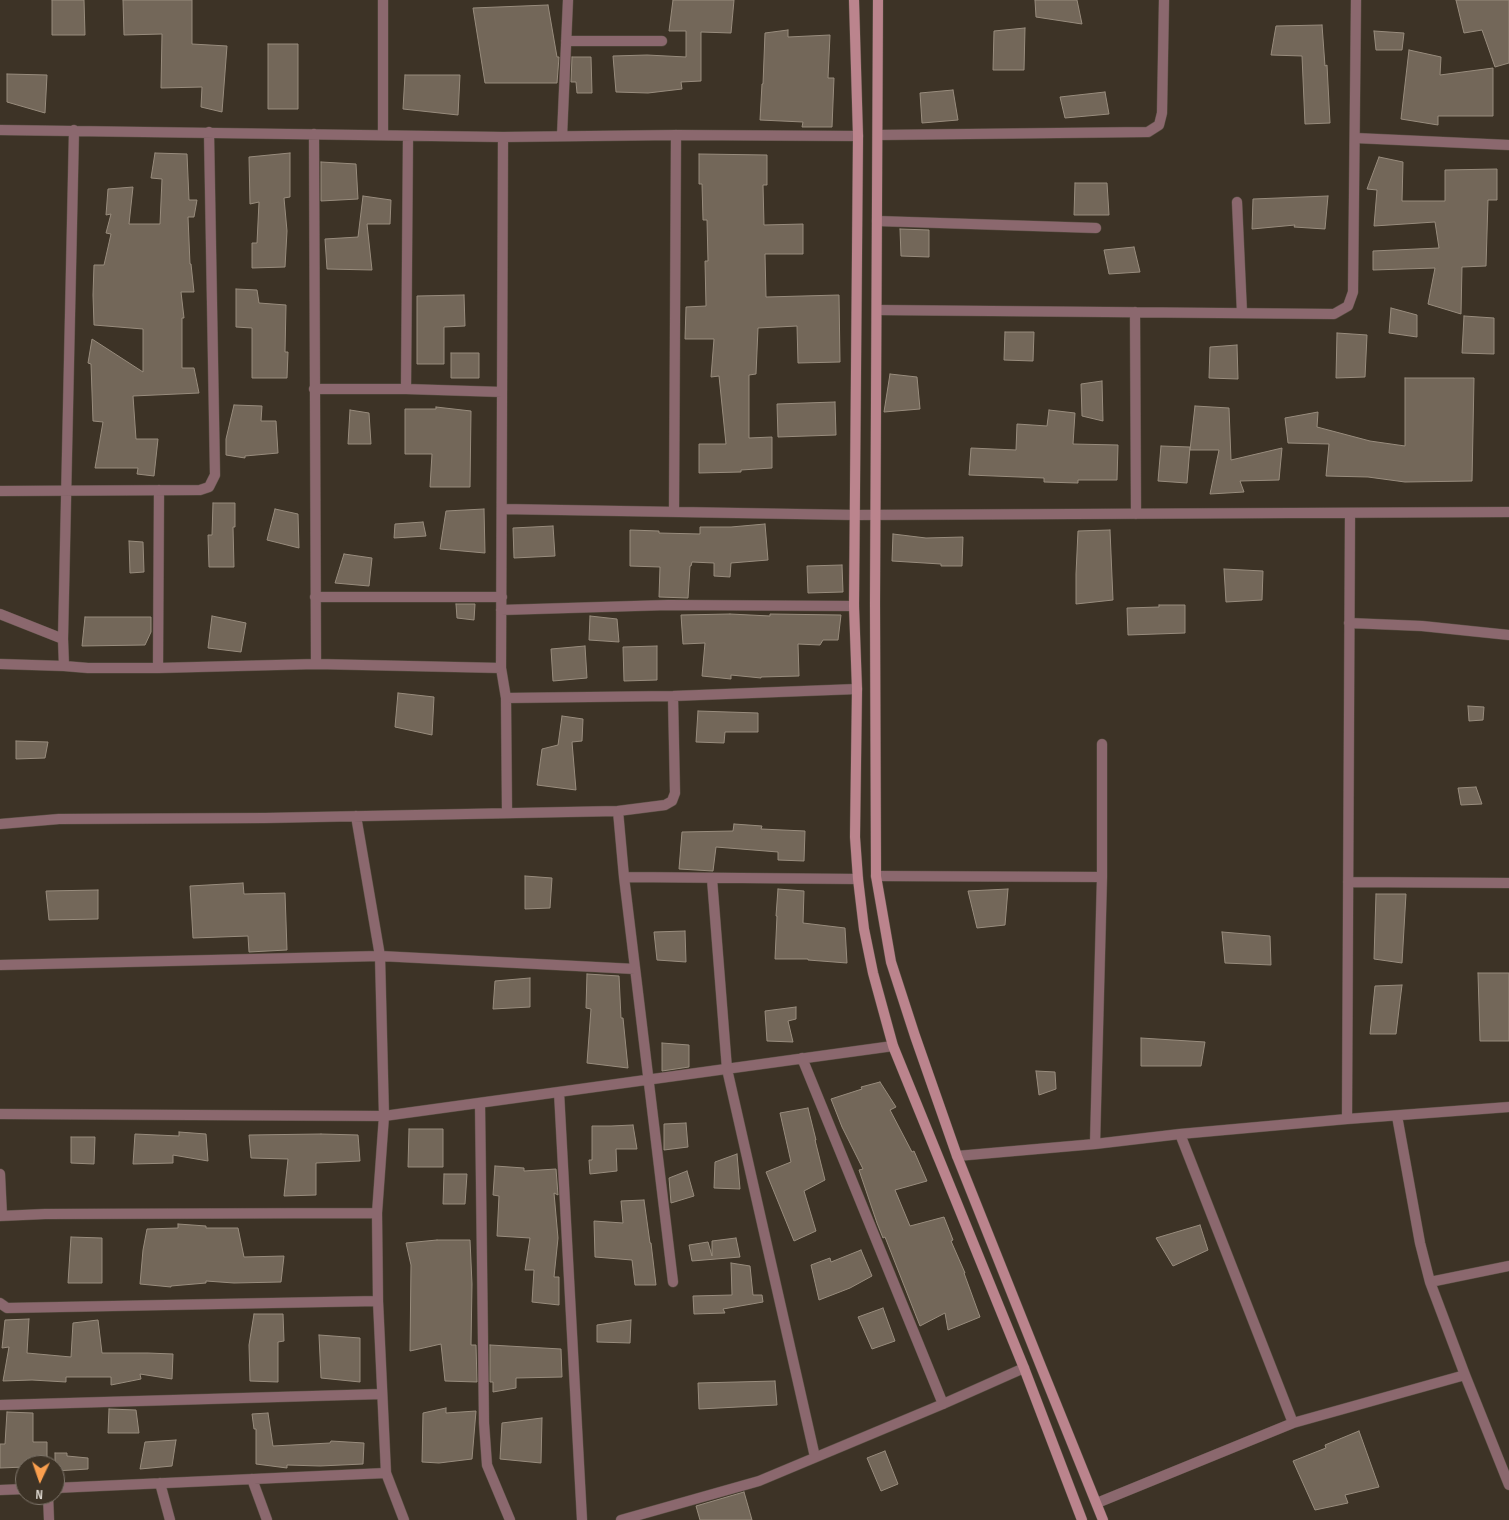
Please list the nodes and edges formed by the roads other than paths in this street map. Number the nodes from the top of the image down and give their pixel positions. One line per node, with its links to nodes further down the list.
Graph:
1 (383, 0): 13 (street)
2 (568, 0): 7 (street)
3 (854, 0): 18 (street)
4 (878, 0): 15 (street)
5 (1164, 0): 15 (street)
6 (1356, 0): 20 (street)
7 (566, 41): 8 (street); 17 (street)
8 (662, 41)
9 (0, 130): 10 (street)
10 (74, 130): 11 (street); 33 (street)
11 (209, 132): 12 (street); 31 (street)
12 (314, 134): 13 (street); 29 (street)
13 (383, 135): 16 (street)
14 (676, 135): 17 (street); 18 (street); 35 (street)
15 (878, 135): 23 (street)
16 (408, 136): 19 (street); 28 (street)
17 (562, 136): 19 (street)
18 (858, 136): 39 (street)
19 (503, 137): 30 (street)
20 (1355, 138): 21 (street); 27 (street)
21 (1509, 145)
22 (1237, 202): 27 (street)
23 (878, 221): 24 (street); 25 (street)
24 (1096, 228)
25 (877, 310): 26 (street); 40 (street)
26 (1135, 312): 27 (street); 38 (street)
27 (1242, 313)
28 (406, 389): 29 (street); 30 (street)
29 (314, 390): 41 (street)
30 (502, 392): 34 (street)
31 (158, 490): 33 (street); 52 (street)
32 (0, 491): 33 (street)
33 (68, 491): 48 (street)
34 (502, 509): 35 (street); 42 (street)
35 (674, 511): 39 (street)
36 (1509, 512): 37 (street)
37 (1350, 513): 38 (street); 46 (street)
38 (1136, 514): 40 (street)
39 (855, 515): 40 (street); 43 (street)
40 (876, 515): 62 (street)
41 (315, 597): 42 (street); 50 (street)
42 (502, 597): 44 (street)
43 (854, 606): 44 (street); 54 (street)
44 (502, 610): 53 (street)
45 (0, 614): 48 (street)
46 (1349, 622): 47 (street); 67 (street)
47 (1509, 635)
48 (63, 639): 51 (street)
49 (0, 664): 51 (street)
50 (316, 664): 52 (street); 53 (street)
51 (64, 666): 52 (street)
52 (158, 668)
53 (501, 668): 56 (street)
54 (857, 689): 55 (street); 66 (street)
55 (673, 696): 56 (street); 58 (street)
56 (506, 698): 59 (street)
57 (1102, 744): 64 (street)
58 (618, 811): 59 (street); 63 (street)
59 (508, 812): 60 (street)
60 (356, 816): 61 (street); 69 (street)
61 (0, 824)
62 (876, 876): 64 (street); 85 (street)
63 (624, 877): 65 (street); 71 (street)
64 (1102, 877): 84 (street)
65 (712, 879): 66 (street); 74 (street)
66 (858, 879): 72 (street)
67 (1348, 882): 68 (street); 82 (street)
68 (1509, 882)
69 (380, 956): 70 (street); 71 (street); 80 (street)
70 (0, 966)
71 (635, 969): 75 (street)
72 (893, 1046): 73 (street); 94 (street)
73 (802, 1058): 74 (street); 97 (street)
74 (727, 1069): 75 (street); 100 (street)
75 (648, 1080): 76 (street); 90 (street)
76 (559, 1092): 77 (street); 115 (street)
77 (480, 1103): 80 (street); 114 (street)
78 (1509, 1107): 81 (street)
79 (0, 1114): 80 (street)
80 (384, 1116): 87 (street)
81 (1397, 1116): 82 (street); 91 (street)
82 (1347, 1118): 83 (street)
83 (1180, 1134): 84 (street); 99 (street)
84 (1095, 1144): 85 (street)
85 (957, 1156): 108 (street)
86 (0, 1174): 88 (street)
87 (377, 1213): 88 (street); 92 (street)
88 (1, 1216)
89 (1509, 1266): 91 (street)
90 (672, 1282)
91 (1430, 1282): 95 (street)
92 (378, 1301): 93 (street); 96 (street)
93 (0, 1303)
94 (1024, 1368): 97 (street); 117 (street)
95 (1465, 1375): 99 (street); 104 (street)
96 (382, 1394): 98 (street); 101 (street)
97 (943, 1404): 100 (street)
98 (0, 1405)
99 (1293, 1423): 108 (street)
100 (815, 1457): 116 (street)
101 (386, 1473): 102 (street); 113 (street)
102 (252, 1479): 103 (street); 112 (street)
103 (160, 1483): 105 (street); 111 (street)
104 (1509, 1485)
105 (65, 1488)
106 (15, 1489): 107 (street)
107 (0, 1490)
108 (1097, 1503): 118 (street)
109 (48, 1505): 110 (street)
110 (49, 1520)
111 (170, 1520)
112 (267, 1520)
113 (404, 1520)
114 (510, 1520)
115 (582, 1520)
116 (621, 1520)
117 (1082, 1520)
118 (1103, 1520)

